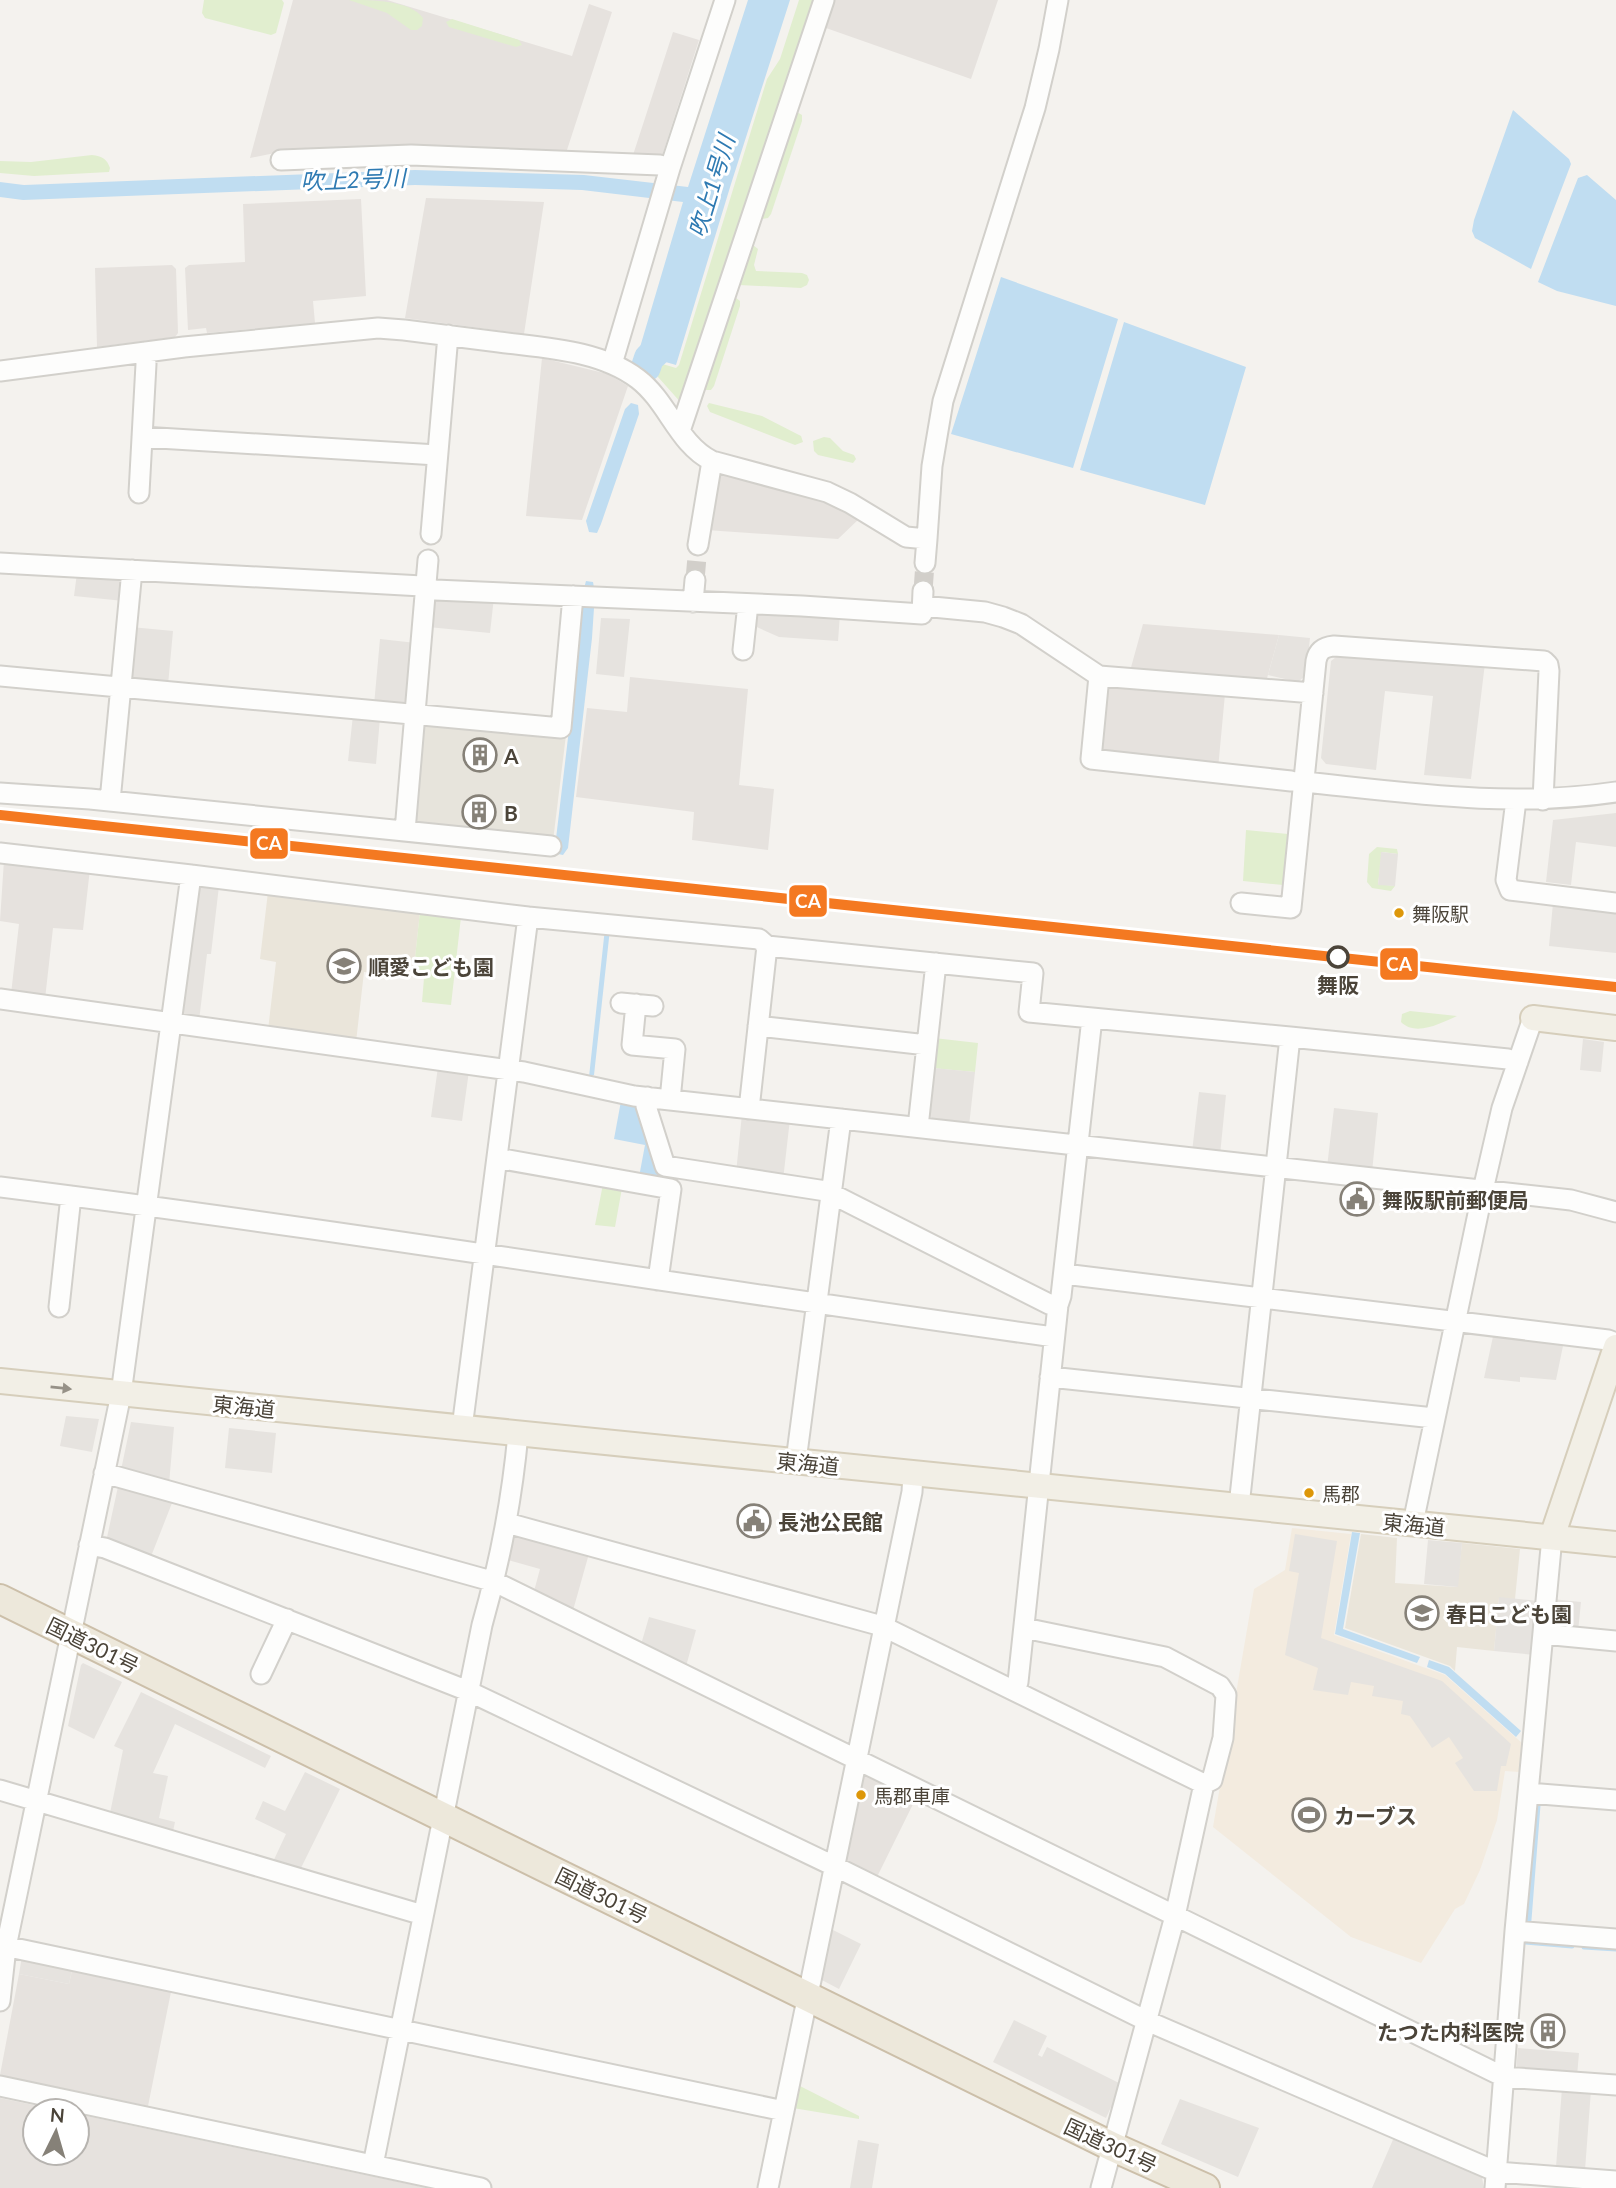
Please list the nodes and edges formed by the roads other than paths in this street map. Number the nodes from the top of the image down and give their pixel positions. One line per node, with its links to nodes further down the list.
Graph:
1 (725, 0): 5 (street)
2 (824, 0): 11 (street)
3 (1058, 0): 16 (street)
4 (281, 160): 5 (street)
5 (669, 173): 8 (street)
6 (448, 335): 7 (street); 8 (street); 12 (street)
7 (145, 352): 9 (street); 10 (street)
8 (612, 364): 11 (street)
9 (0, 371)
10 (142, 437): 12 (street); 14 (street)
11 (686, 439): 13 (street)
12 (437, 455): 15 (street)
13 (712, 461): 16 (street); 17 (street)
14 (139, 492)
15 (431, 534)
16 (927, 538): 20 (street)
17 (698, 545)
18 (428, 561): 23 (street)
19 (0, 563): 21 (street)
20 (925, 563)
21 (132, 570): 23 (street); 30 (street)
22 (695, 580): 25 (street)
23 (426, 587): 24 (street); 32 (street)
24 (584, 597): 25 (street); 32 (street)
25 (693, 602): 26 (street)
26 (748, 604): 27 (street); 29 (street)
27 (743, 650)
28 (0, 676): 30 (street)
29 (1099, 676): 31 (street); 33 (street)
30 (121, 687): 32 (street); 38 (street)
31 (1313, 694): 33 (street); 37 (street)
32 (415, 715): 39 (street)
33 (1297, 781): 36 (street); 43 (street)
34 (1616, 792): 37 (street)
35 (0, 793): 38 (street)
36 (1516, 800): 37 (street); 44 (street)
37 (1543, 800)
38 (110, 801): 39 (street)
39 (405, 831): 40 (street)
40 (551, 846)
41 (0, 853): 42 (street)
42 (191, 875): 45 (street); 52 (street)
43 (1241, 903)
44 (1616, 903)
45 (528, 918): 46 (street); 58 (street)
46 (767, 946): 47 (street); 53 (street)
47 (936, 963): 50 (street); 56 (street)
48 (0, 999): 52 (street)
49 (637, 1004): 60 (street)
50 (1093, 1018): 55 (street); 64 (street)
51 (1533, 1018): 54 (main road); 57 (street)
52 (171, 1023): 58 (street); 71 (street)
53 (758, 1026): 56 (street); 61 (street)
54 (1616, 1028)
55 (1290, 1037): 57 (street); 66 (street)
56 (927, 1045): 63 (street)
57 (1518, 1062): 68 (street)
58 (509, 1069): 59 (street); 65 (street)
59 (647, 1097): 60 (street); 69 (street)
60 (670, 1100): 61 (street)
61 (749, 1109): 62 (street)
62 (841, 1119): 63 (street); 69 (street)
63 (918, 1127): 64 (street)
64 (1078, 1145): 66 (street); 74 (street)
65 (497, 1158): 73 (street); 75 (street)
66 (1276, 1167): 68 (street); 76 (street)
67 (0, 1187): 70 (street)
68 (1483, 1190): 72 (street); 80 (street)
69 (831, 1193): 77 (street); 78 (street)
70 (71, 1196): 71 (street); 79 (street)
71 (146, 1205): 73 (street); 85 (street)
72 (1616, 1212)
73 (484, 1254): 75 (street); 88 (street)
74 (1064, 1274): 76 (street); 78 (street)
75 (658, 1280): 77 (street)
76 (1262, 1298): 80 (street); 86 (street)
77 (816, 1304): 81 (street); 90 (street)
78 (1058, 1305): 81 (street)
79 (58, 1307)
80 (1455, 1321): 82 (street); 87 (street)
81 (1054, 1337): 83 (street)
82 (1616, 1345): 97 (main road)
83 (1050, 1377): 86 (street); 93 (street)
84 (0, 1381): 85 (main road, 東海道, one-way to 85)
85 (121, 1394): 88 (main road, 東海道); 91 (street)
86 (1251, 1398): 87 (street); 94 (street)
87 (1434, 1418): 96 (street)
88 (462, 1428): 89 (main road, 東海道)
89 (518, 1434): 90 (main road, 東海道); 95 (street)
90 (796, 1461): 92 (main road, 東海道)
91 (104, 1473): 99 (street); 100 (street)
92 (913, 1473): 93 (main road, 東海道); 103 (street)
93 (1039, 1486): 94 (main road, 東海道); 104 (street)
94 (1239, 1506): 96 (main road, 東海道)
95 (507, 1523): 100 (street); 103 (street)
96 (1413, 1523): 97 (main road, 東海道)
97 (1552, 1537): 98 (main road, 東海道); 106 (street)
98 (1616, 1544)
99 (89, 1545): 102 (street); 105 (street)
100 (495, 1582): 110 (street); 111 (street)
101 (0, 1599): 105 (highway, 国道301号)
102 (287, 1619): 108 (street); 110 (street)
103 (882, 1626): 109 (street); 111 (street)
104 (1024, 1628): 109 (street); 112 (street)
105 (70, 1634): 116 (street); 117 (highway, 国道301号)
106 (1543, 1634): 107 (street); 114 (street)
107 (1616, 1641)
108 (261, 1674)
109 (1014, 1689): 112 (street)
110 (468, 1691): 117 (street); 118 (street)
111 (855, 1760): 118 (street); 120 (street)
112 (1204, 1784): 120 (street)
113 (0, 1790): 116 (street)
114 (1528, 1793): 115 (street); 121 (street)
115 (1616, 1800)
116 (36, 1801): 119 (street); 123 (street)
117 (442, 1817): 119 (street); 124 (highway, 国道301号)
118 (834, 1866): 124 (street); 126 (street)
119 (423, 1915): 127 (street)
120 (1175, 1916): 126 (street); 128 (street)
121 (1516, 1931): 122 (street); 128 (street)
122 (1616, 1939)
123 (3, 1946): 125 (street); 127 (street)
124 (807, 1996): 131 (street); 132 (highway, 国道301号)
125 (0, 2001)
126 (1147, 2021): 132 (street); 134 (street)
127 (400, 2030): 131 (street); 133 (street)
128 (1504, 2077): 129 (street); 134 (street)
129 (1616, 2085)
130 (0, 2086): 133 (street)
131 (784, 2111): 137 (street)
132 (1113, 2147): 138 (street); 139 (highway, 国道301号)
133 (373, 2165): 136 (street)
134 (1496, 2180): 135 (street)
135 (1616, 2181)
136 (481, 2188)
137 (768, 2188)
138 (1101, 2188)
139 (1205, 2188)

